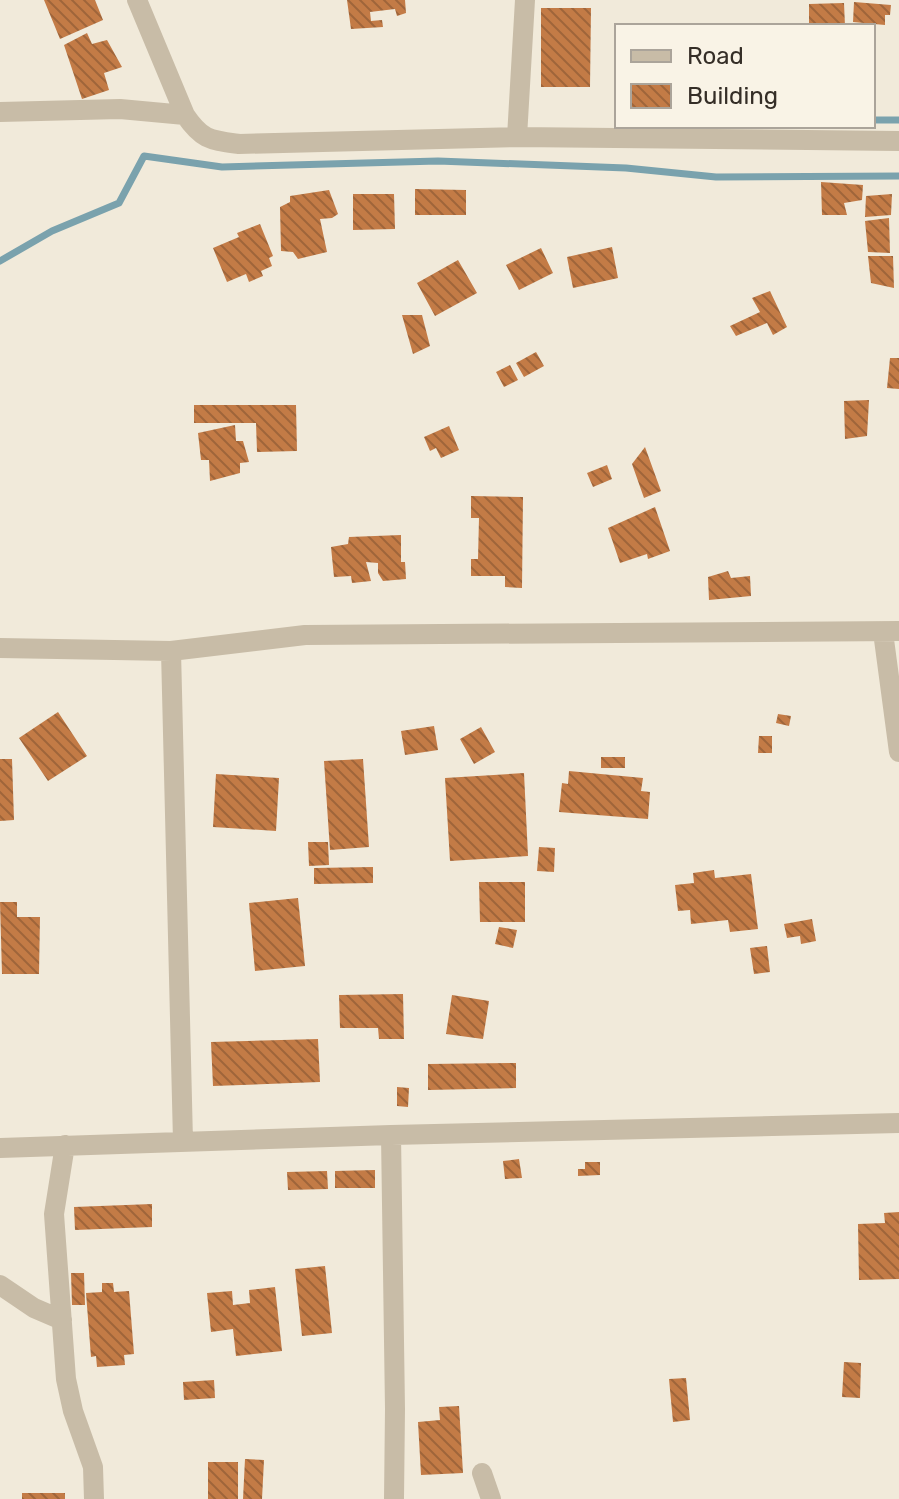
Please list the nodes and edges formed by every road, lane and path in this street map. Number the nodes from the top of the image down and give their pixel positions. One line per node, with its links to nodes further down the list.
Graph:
1 (137, 0): 4 (street)
2 (525, 0): 5 (street)
3 (0, 112): 4 (street)
4 (185, 115): 5 (street)
5 (517, 137): 6 (street)
6 (899, 141)
7 (891, 632): 9 (street); 10 (street)
8 (0, 648): 9 (street)
9 (171, 651): 13 (street)
10 (899, 752)
11 (899, 1123): 12 (street)
12 (391, 1135): 13 (street); 20 (street)
13 (183, 1141): 14 (street)
14 (65, 1145): 15 (street); 17 (street)
15 (0, 1148)
16 (0, 1285): 17 (street)
17 (62, 1320): 19 (street)
18 (482, 1473): 21 (street)
19 (94, 1499)
20 (394, 1499)
21 (491, 1499)

